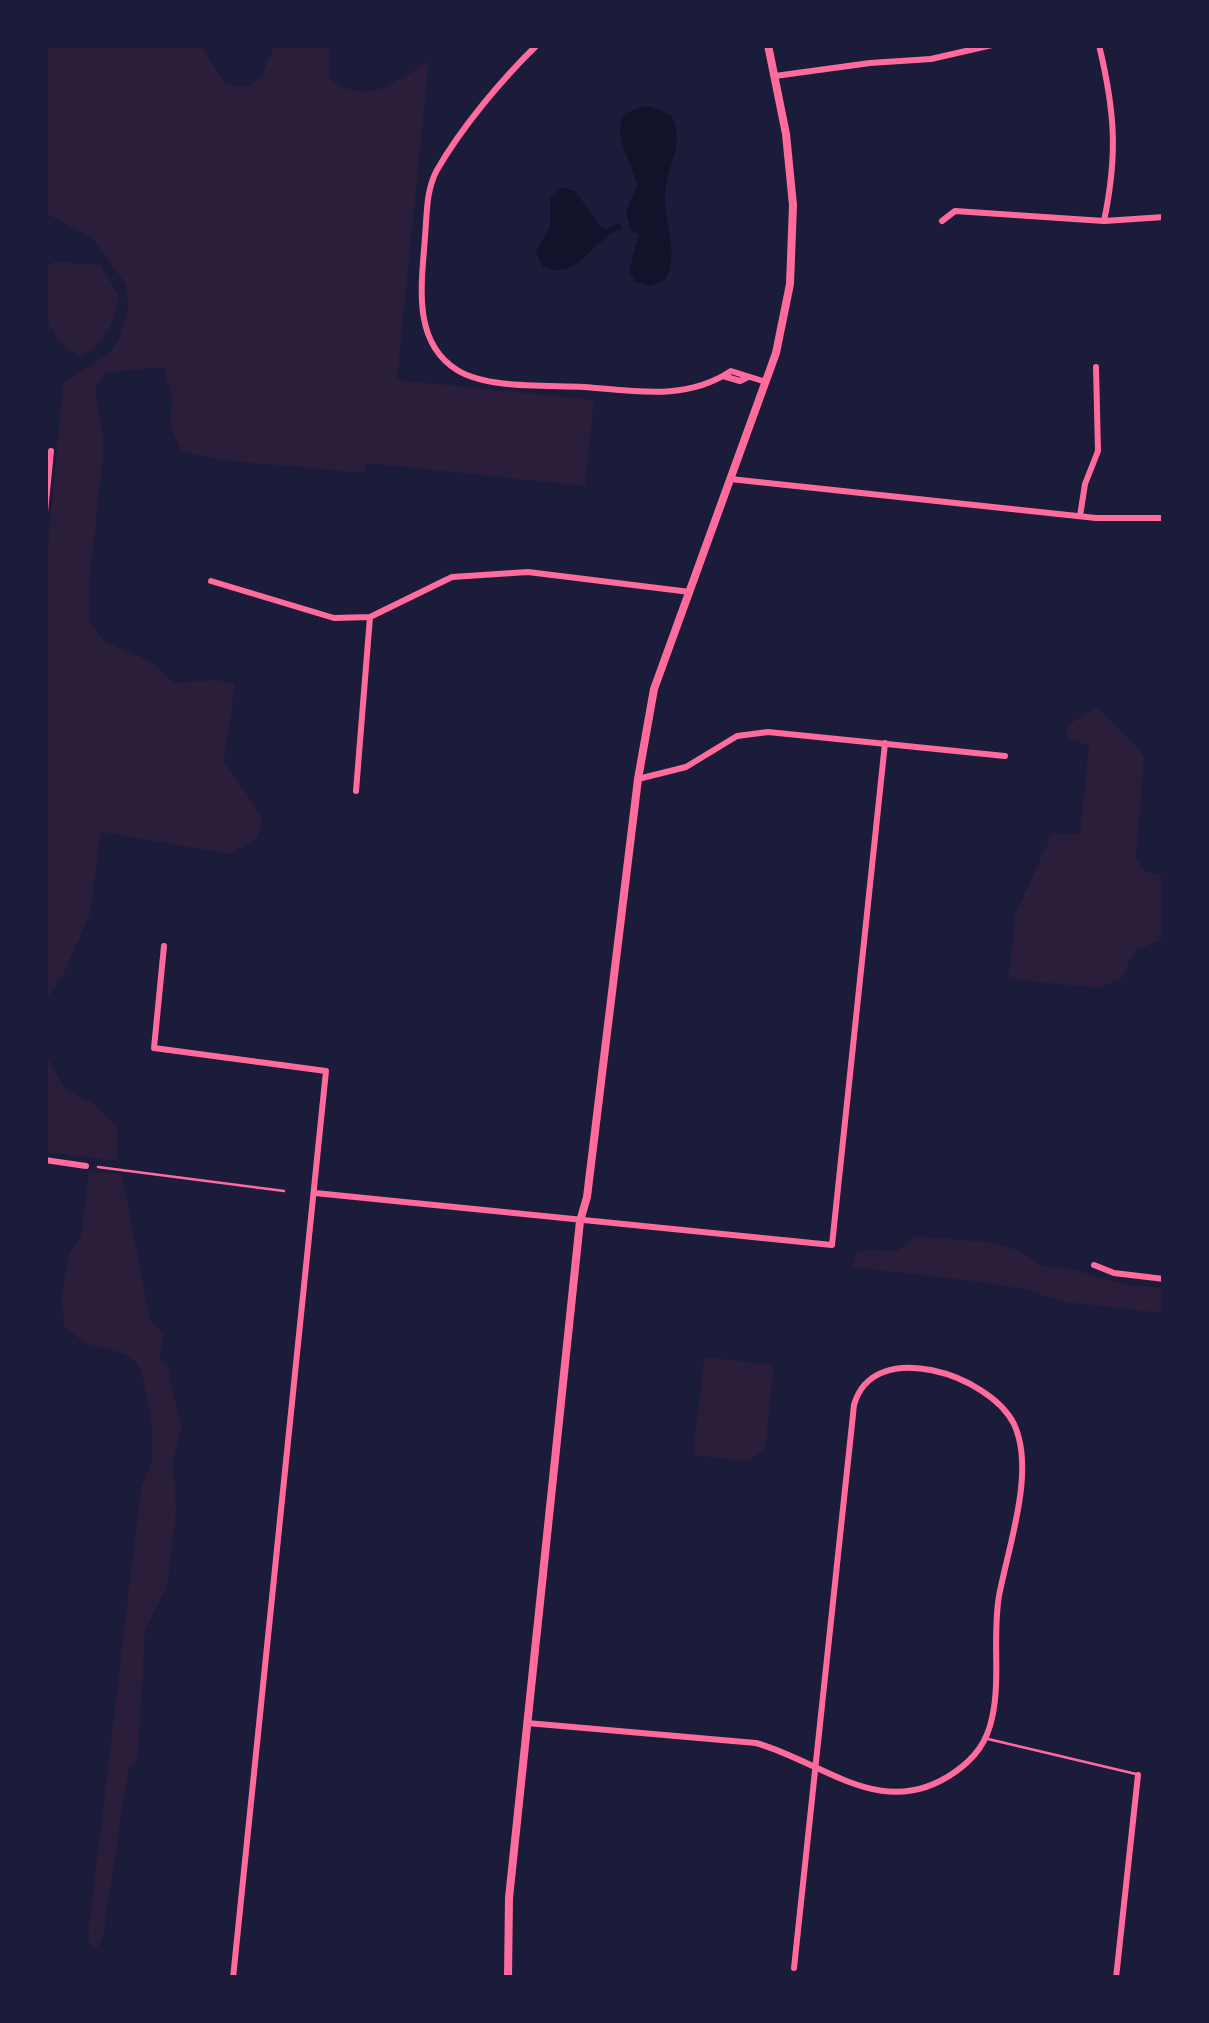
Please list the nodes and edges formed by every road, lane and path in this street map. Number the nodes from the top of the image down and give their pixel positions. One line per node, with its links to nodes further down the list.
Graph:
1 (537, 45): 10 (street)
2 (768, 45): 5 (street)
3 (987, 45): 5 (street)
4 (1099, 45): 8 (street)
5 (776, 76): 10 (street)
6 (1164, 216): 8 (street)
7 (942, 221): 8 (street)
8 (1104, 221)
9 (1096, 367): 14 (street)
10 (766, 382): 12 (street)
11 (51, 451): 13 (street)
12 (730, 479): 14 (street); 17 (street)
13 (45, 512)
14 (1080, 516): 15 (street)
15 (1164, 518)
16 (211, 581): 18 (street)
17 (690, 592): 18 (street); 21 (street)
18 (370, 617): 22 (street)
19 (885, 743): 20 (street); 21 (street); 28 (street)
20 (1005, 756)
21 (638, 778): 28 (street)
22 (356, 791)
23 (164, 946): 27 (street)
24 (45, 1160): 25 (street)
25 (86, 1166): 26 (path)
26 (284, 1190)
27 (314, 1194): 28 (street); 36 (street)
28 (580, 1221): 31 (street)
29 (1094, 1265): 30 (street)
30 (1164, 1280)
31 (527, 1723): 33 (street); 37 (street)
32 (987, 1738): 33 (street); 33 (street); 34 (lane)
33 (816, 1766): 35 (street)
34 (1138, 1774): 38 (street)
35 (794, 1968)
36 (233, 1978)
37 (511, 1978)
38 (1116, 1978)

